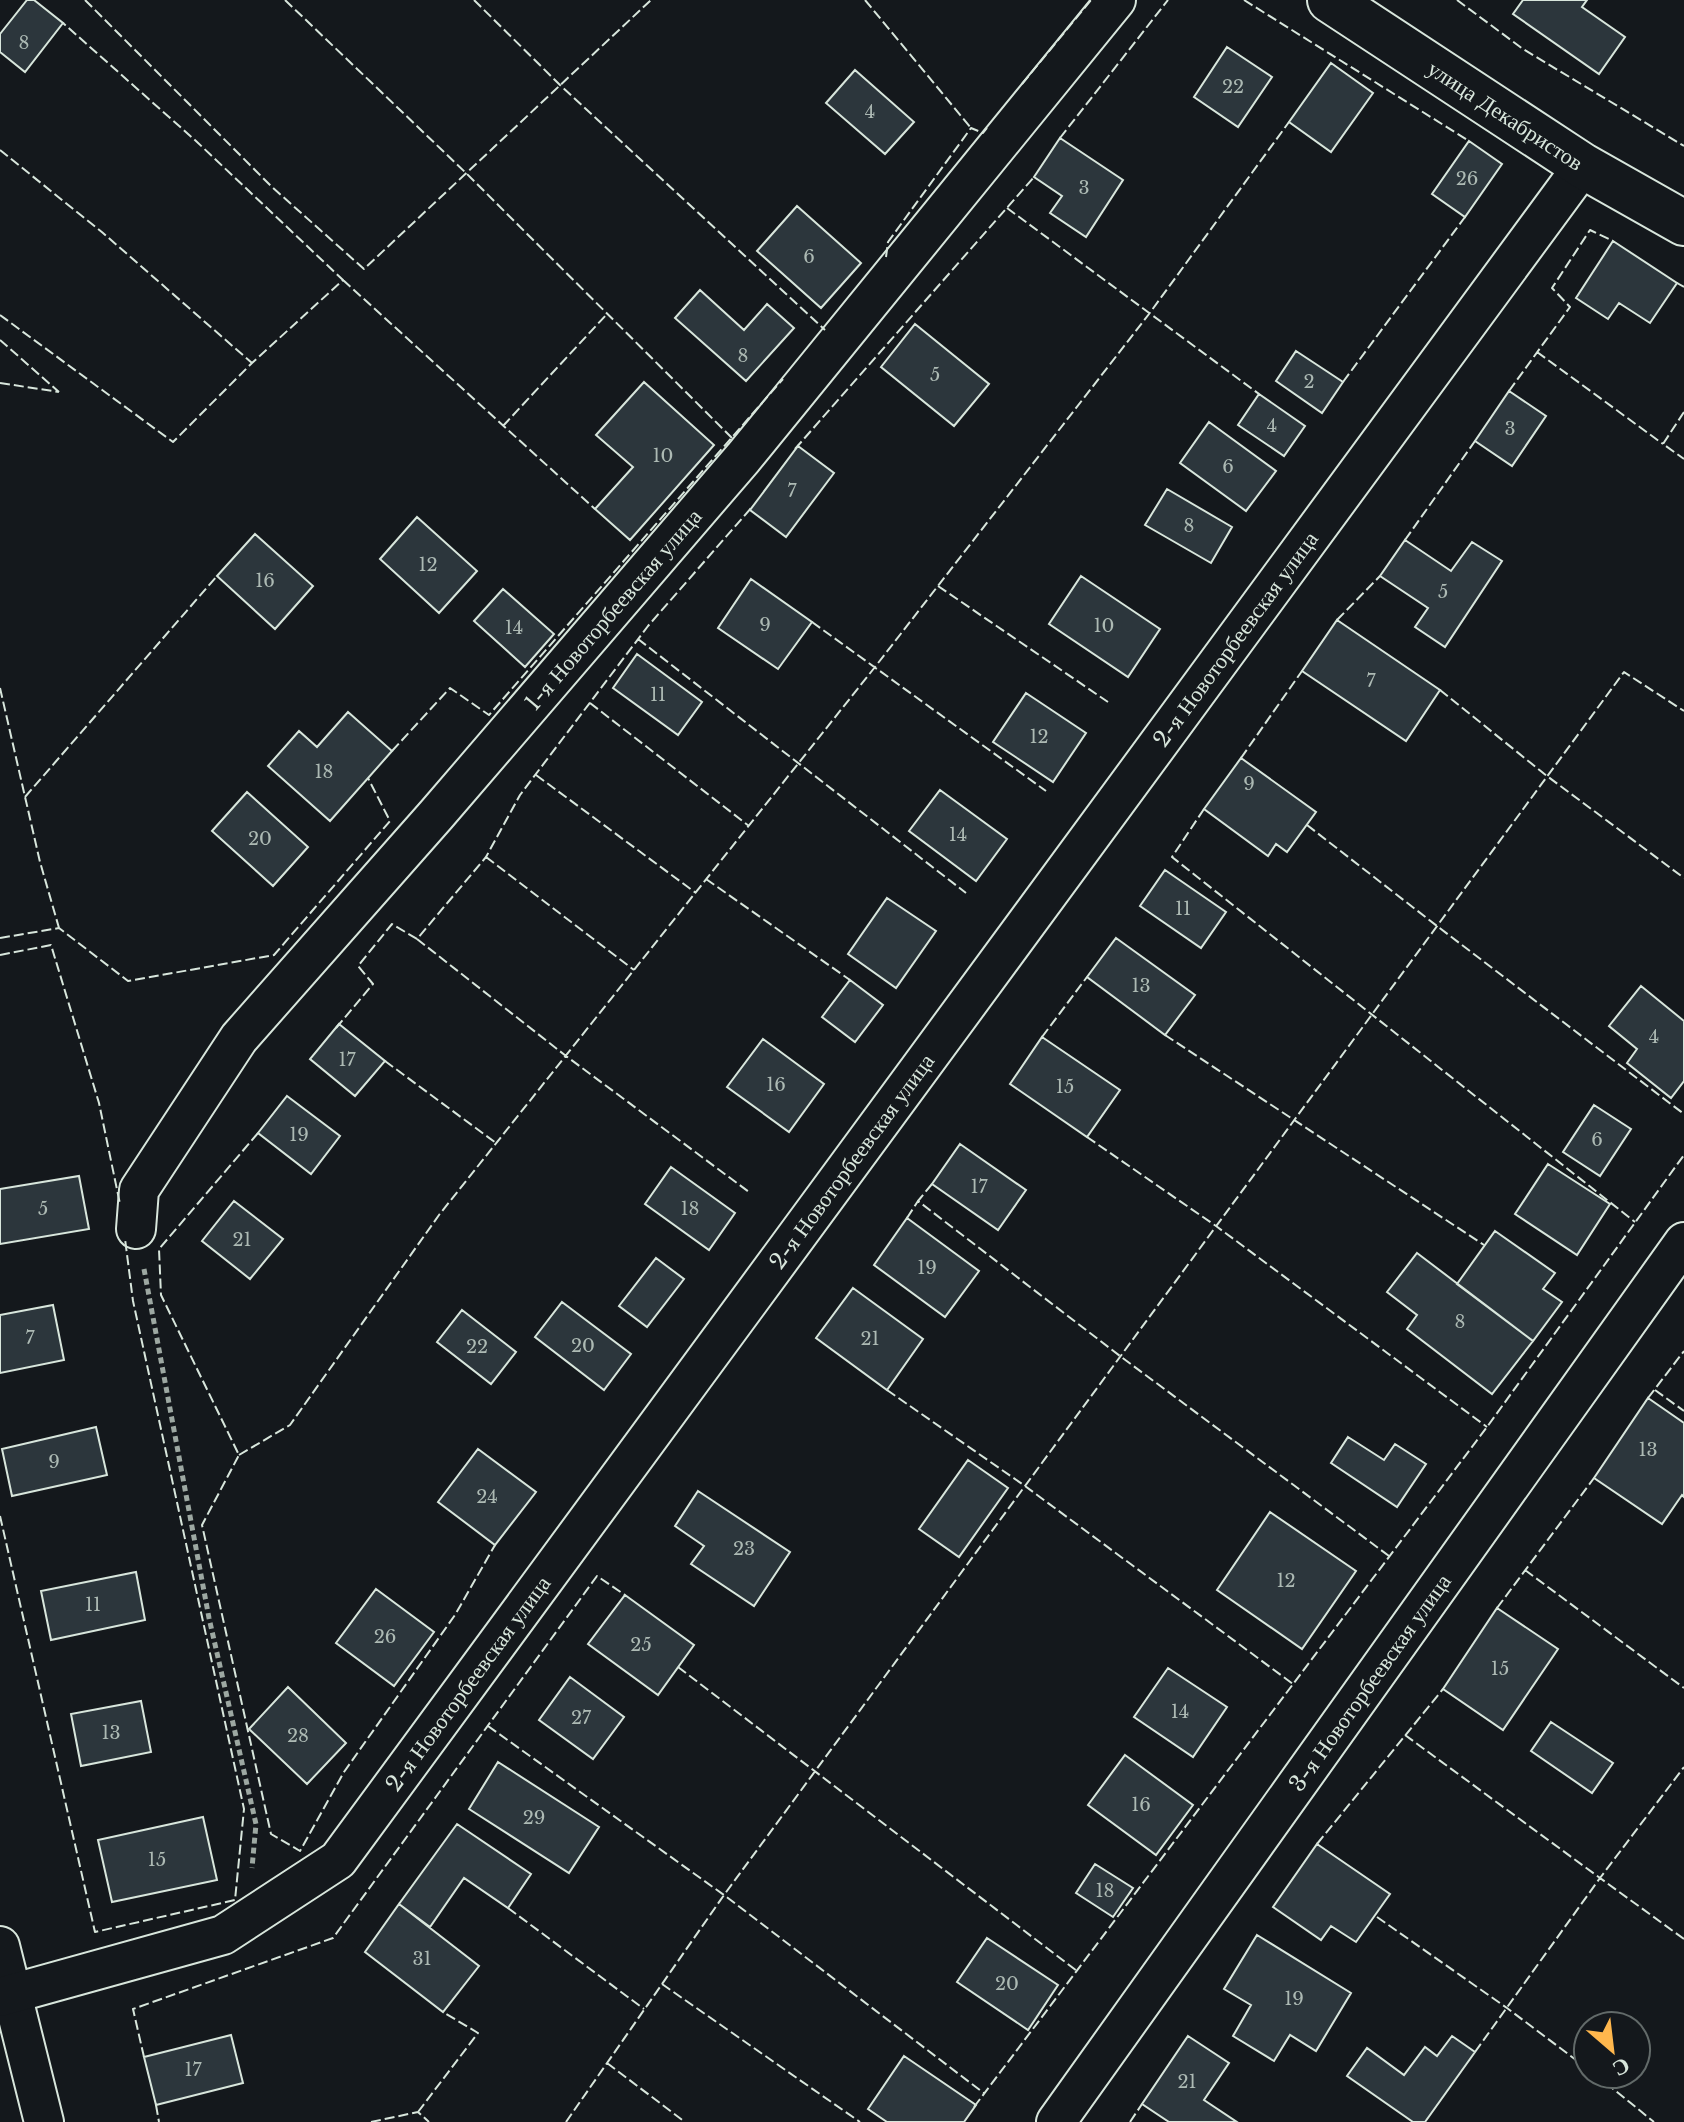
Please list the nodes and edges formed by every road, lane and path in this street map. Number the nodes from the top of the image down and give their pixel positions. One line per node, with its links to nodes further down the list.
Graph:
1 (1116, 0): 5 (street, 1-я Новоторбеевская улица)
2 (1330, 0): 3 (main road, улица Декабристов)
3 (1583, 166): 4 (main road, улица Декабристов); 7 (street, 2-я Новоторбеевская улица)
4 (1684, 223)
5 (136, 1229): 7 (path)
6 (1684, 1242): 11 (street, 3-я Новоторбеевская улица)
7 (246, 1920): 9 (street, 2-я Новоторбеевская улица)
8 (0, 1946): 9 (street)
9 (6, 1996): 10 (street)
10 (44, 2122)
11 (1056, 2122)

